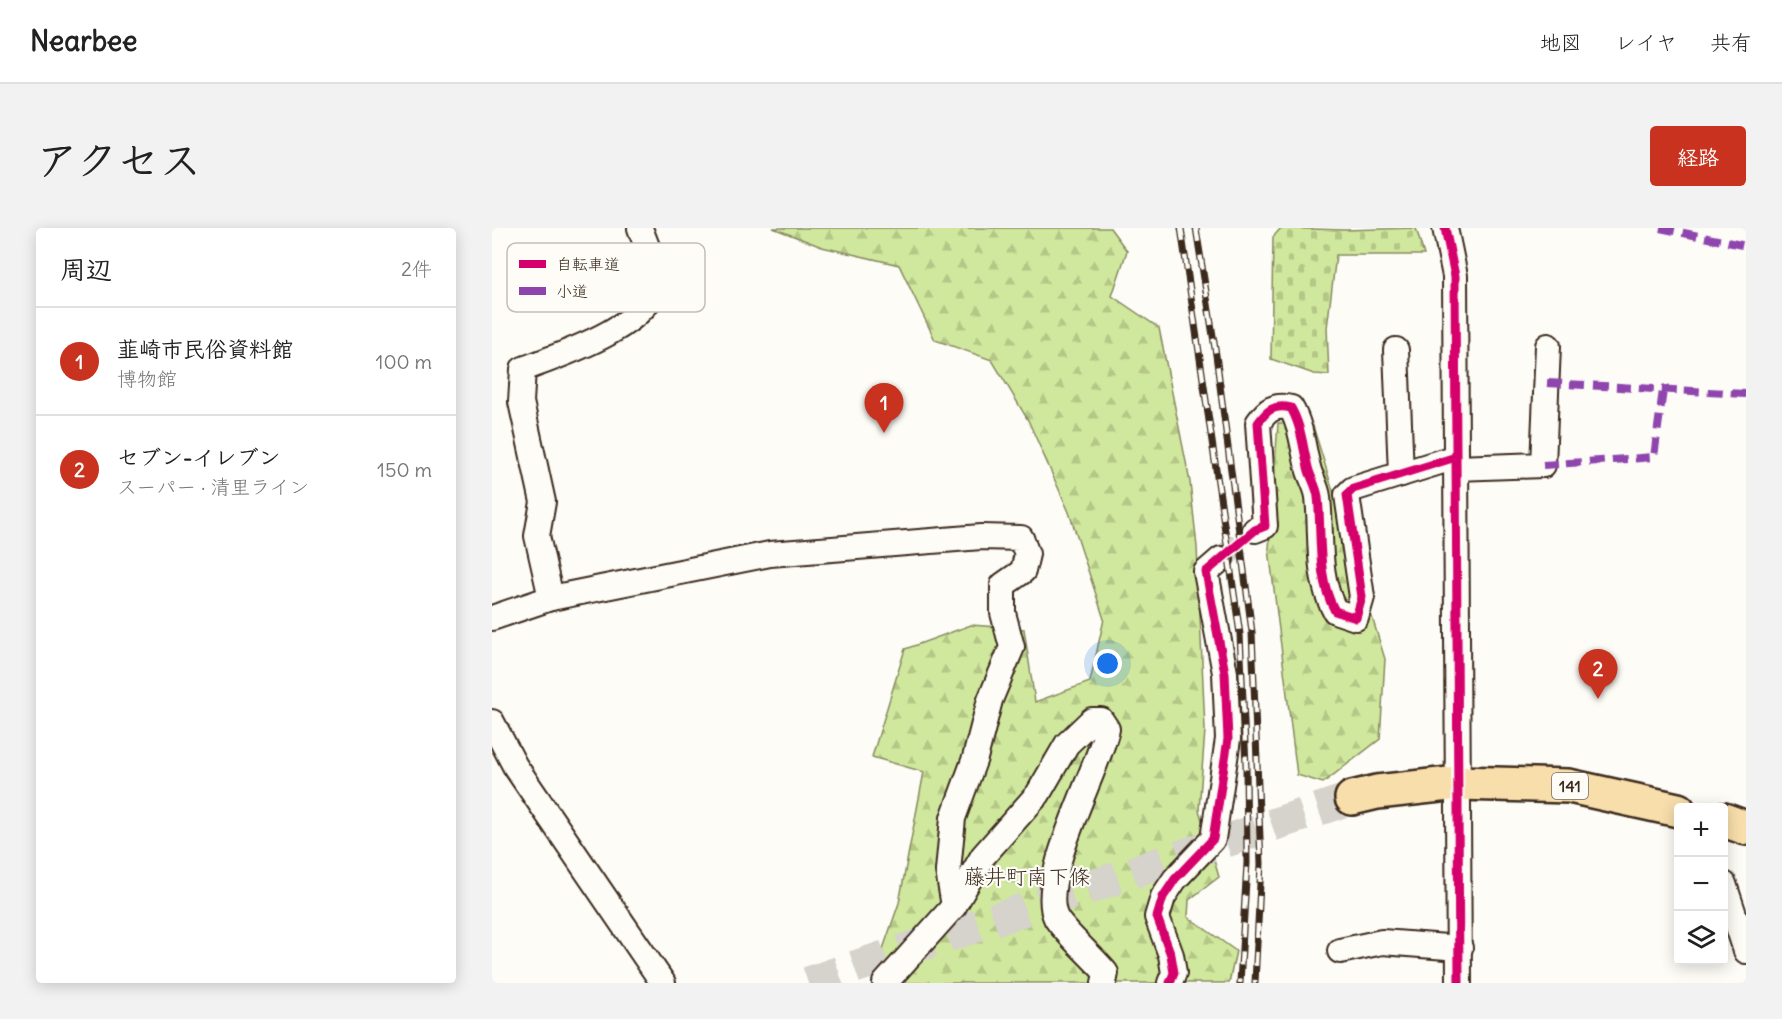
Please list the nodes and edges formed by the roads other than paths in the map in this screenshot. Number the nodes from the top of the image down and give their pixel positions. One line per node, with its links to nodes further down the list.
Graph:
1 (640, 228): 3 (street)
2 (1445, 228): 7 (street)
3 (645, 243)
4 (639, 312): 11 (street)
5 (1548, 346): 7 (street)
6 (1396, 350): 8 (street)
7 (1456, 463): 8 (street); 14 (street)
8 (1401, 474): 9 (street)
9 (1255, 530)
10 (1221, 559): 27 (street)
11 (551, 598): 12 (street); 20 (street)
12 (492, 618)
13 (492, 722): 24 (street)
14 (1458, 783): 15 (highway, 141); 16 (highway, 141); 21 (street)
15 (1352, 798)
16 (1674, 809)
17 (1728, 821): 18 (highway)
18 (1746, 828)
19 (1728, 896): 23 (street)
20 (954, 906): 25 (street); 26 (street)
21 (1460, 948): 22 (street); 28 (street)
22 (1340, 951)
23 (1746, 951)
24 (663, 983)
25 (885, 983)
26 (1104, 983)
27 (1170, 983)
28 (1459, 983)

